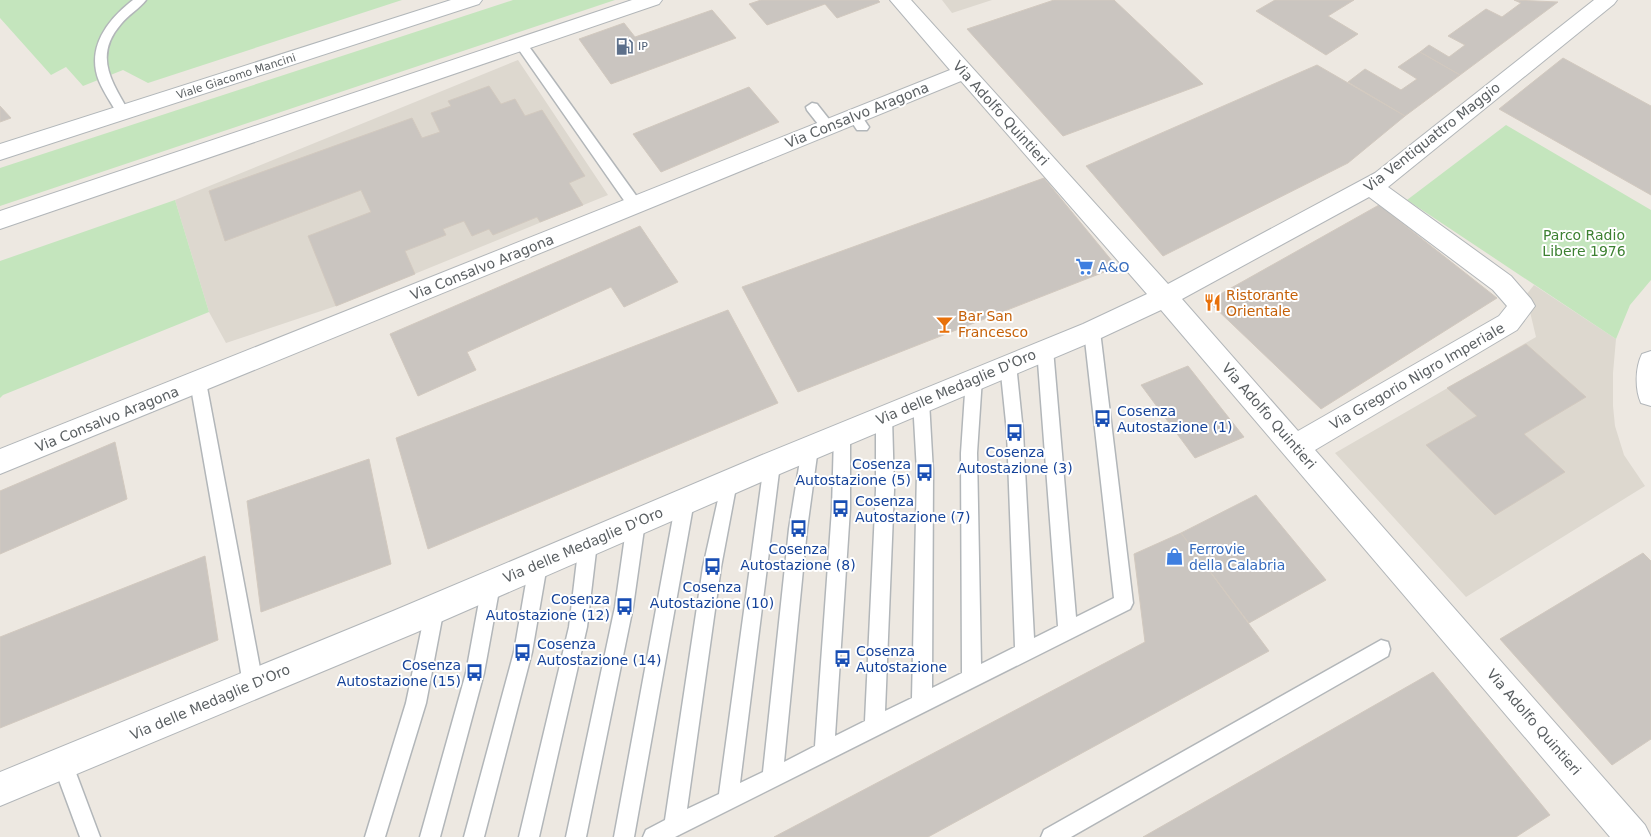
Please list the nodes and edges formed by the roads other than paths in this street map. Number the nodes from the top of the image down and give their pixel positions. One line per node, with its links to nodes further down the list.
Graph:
1 (140, 0): 9 (lane)
2 (472, 0): 9 (street, Viale Giacomo Mancini)
3 (652, 0): 6 (street)
4 (900, 0): 7 (street, Via Adolfo Quintieri)
5 (1600, 1): 12 (street, Via Ventiquattro Maggio)
6 (521, 44): 13 (lane); 14 (street)
7 (964, 72): 10 (street, Via Consalvo Aragona); 15 (street, Via Adolfo Quintieri)
8 (812, 107): 10 (lane)
9 (123, 112): 11 (street, Viale Giacomo Mancini)
10 (827, 126): 13 (street, Via Consalvo Aragona)
11 (0, 152)
12 (1372, 186): 15 (street, Via Ventiquattro Maggio); 26 (street, Via Gregorio Nigro Imperiale)
13 (635, 204): 21 (street, Via Consalvo Aragona)
14 (0, 220)
15 (1165, 297): 16 (street, Via delle Medaglie D'Oro); 26 (street, Via Adolfo Quintieri)
16 (1092, 331): 17 (street, Via delle Medaglie D'Oro); 37 (lane)
17 (1045, 349): 19 (street, Via delle Medaglie D'Oro); 37 (lane)
18 (1651, 362): 22 (street)
19 (1008, 364): 20 (street, Via delle Medaglie D'Oro); 39 (lane)
20 (974, 378): 23 (street, Via delle Medaglie D'Oro); 40 (lane)
21 (198, 382): 28 (street, Via Consalvo Aragona); 41 (lane)
22 (1651, 395)
23 (921, 401): 24 (street, Via delle Medaglie D'Oro); 42 (lane)
24 (884, 417): 25 (street, Via delle Medaglie D'Oro); 43 (lane)
25 (842, 435): 27 (street, Via delle Medaglie D'Oro); 44 (lane)
26 (1296, 447): 60 (street, Via Adolfo Quintieri)
27 (810, 448): 29 (street, Via delle Medaglie D'Oro); 46 (lane)
28 (0, 462)
29 (772, 464): 30 (street, Via delle Medaglie D'Oro); 48 (lane)
30 (729, 482): 31 (street, Via delle Medaglie D'Oro); 49 (lane)
31 (684, 502): 32 (street, Via delle Medaglie D'Oro); 57 (lane)
32 (636, 522): 33 (street, Via delle Medaglie D'Oro); 56 (lane)
33 (588, 543): 34 (street, Via delle Medaglie D'Oro); 55 (lane)
34 (538, 565): 35 (street, Via delle Medaglie D'Oro); 54 (lane)
35 (491, 585): 36 (street, Via delle Medaglie D'Oro); 53 (lane)
36 (435, 608): 41 (street, Via delle Medaglie D'Oro); 52 (lane)
37 (1068, 631): 39 (lane)
38 (1382, 649): 59 (lane)
39 (1025, 652): 40 (lane)
40 (972, 679): 42 (lane)
41 (253, 684): 45 (street, Via delle Medaglie D'Oro)
42 (922, 703): 43 (lane)
43 (875, 727): 44 (lane)
44 (824, 752): 46 (lane)
45 (63, 764): 47 (street, Via delle Medaglie D'Oro); 51 (lane)
46 (772, 778): 48 (lane)
47 (0, 789)
48 (728, 800): 49 (lane)
49 (674, 827): 58 (lane)
50 (1651, 834): 61 (street)
51 (90, 837)
52 (376, 837)
53 (430, 837)
54 (474, 837)
55 (529, 837)
56 (576, 837)
57 (624, 837)
58 (653, 837)
59 (1051, 837)
60 (1633, 837)
61 (1646, 837)

